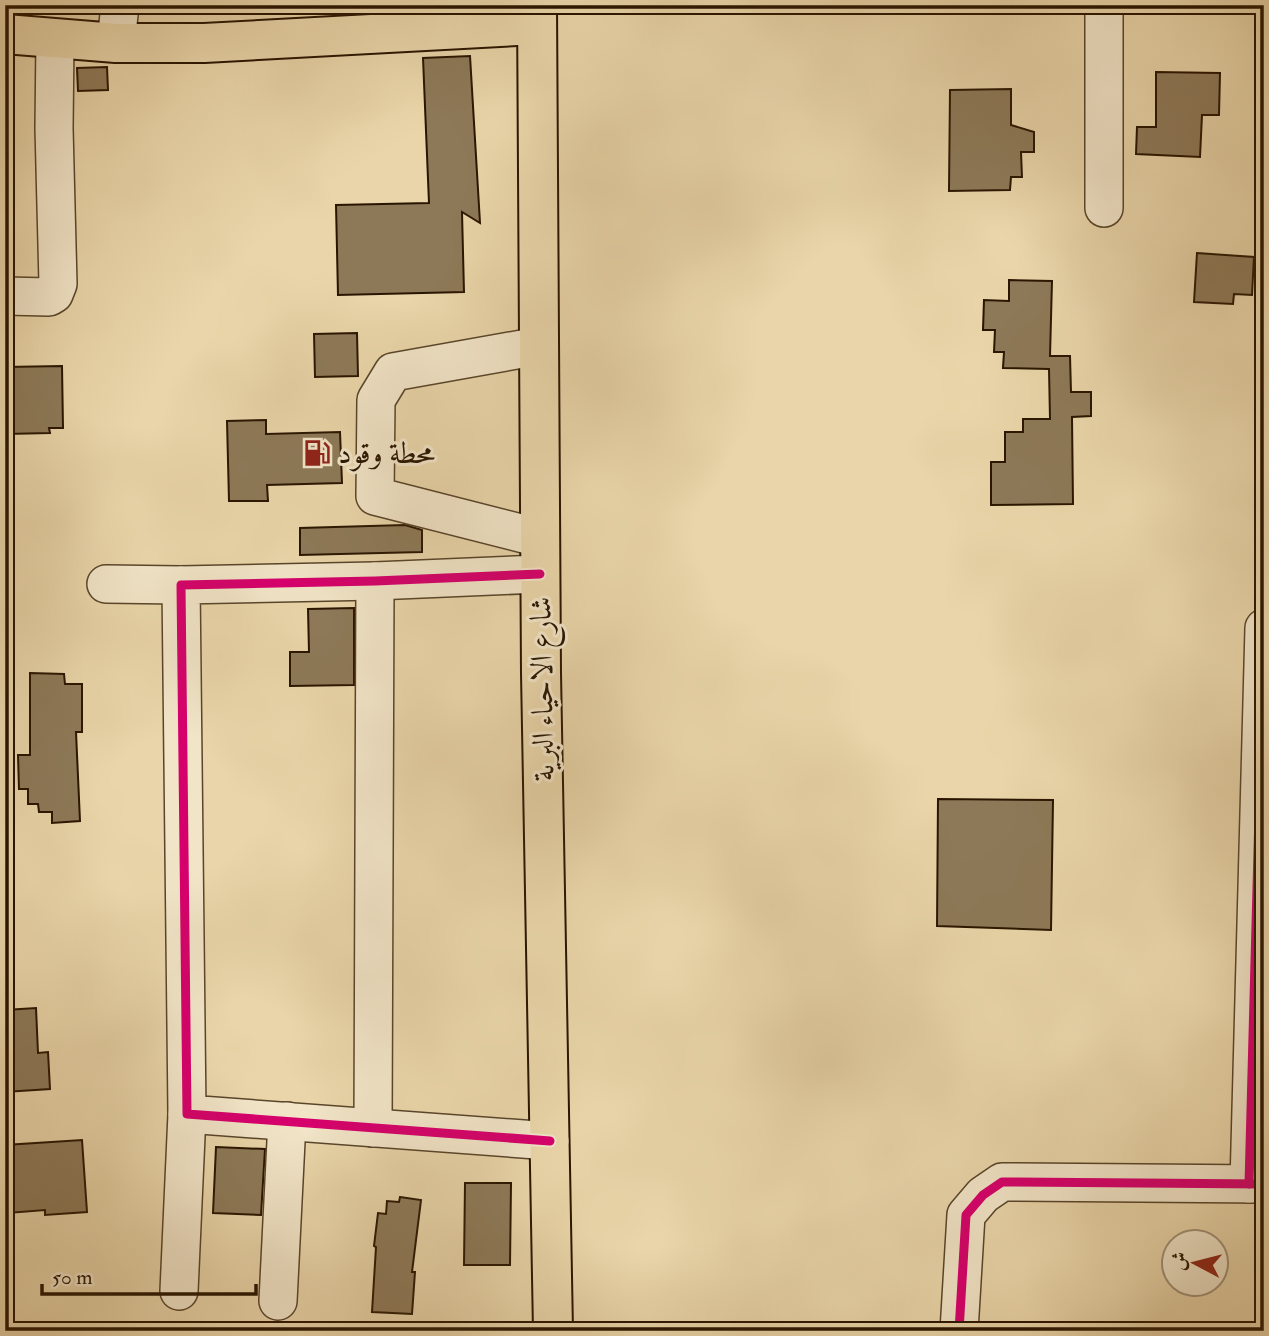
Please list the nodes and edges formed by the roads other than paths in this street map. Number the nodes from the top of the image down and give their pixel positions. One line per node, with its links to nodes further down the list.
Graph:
1 (120, 5): 6 (street)
2 (1104, 5): 7 (street)
3 (537, 15): 6 (main road); 9 (main road, شارع الاحياء البرية)
4 (5, 34): 5 (main road)
5 (55, 39): 6 (main road); 8 (street)
6 (116, 43)
7 (1104, 208)
8 (5, 296)
9 (539, 346): 10 (main road, شارع الاحياء البرية); 10 (street)
10 (540, 556): 11 (street); 19 (main road, شارع الاحياء البرية)
11 (375, 581): 13 (street); 18 (street)
12 (106, 583): 13 (street)
13 (181, 585): 16 (street)
14 (1264, 628): 15 (street)
15 (1263, 670): 20 (street)
16 (187, 1114): 17 (street); 21 (street)
17 (287, 1121): 18 (street); 22 (street)
18 (373, 1128): 19 (street)
19 (550, 1141): 23 (main road, شارع الاحياء البرية)
20 (1257, 1184): 24 (street)
21 (179, 1290)
22 (278, 1301)
23 (553, 1331)
24 (959, 1331)

